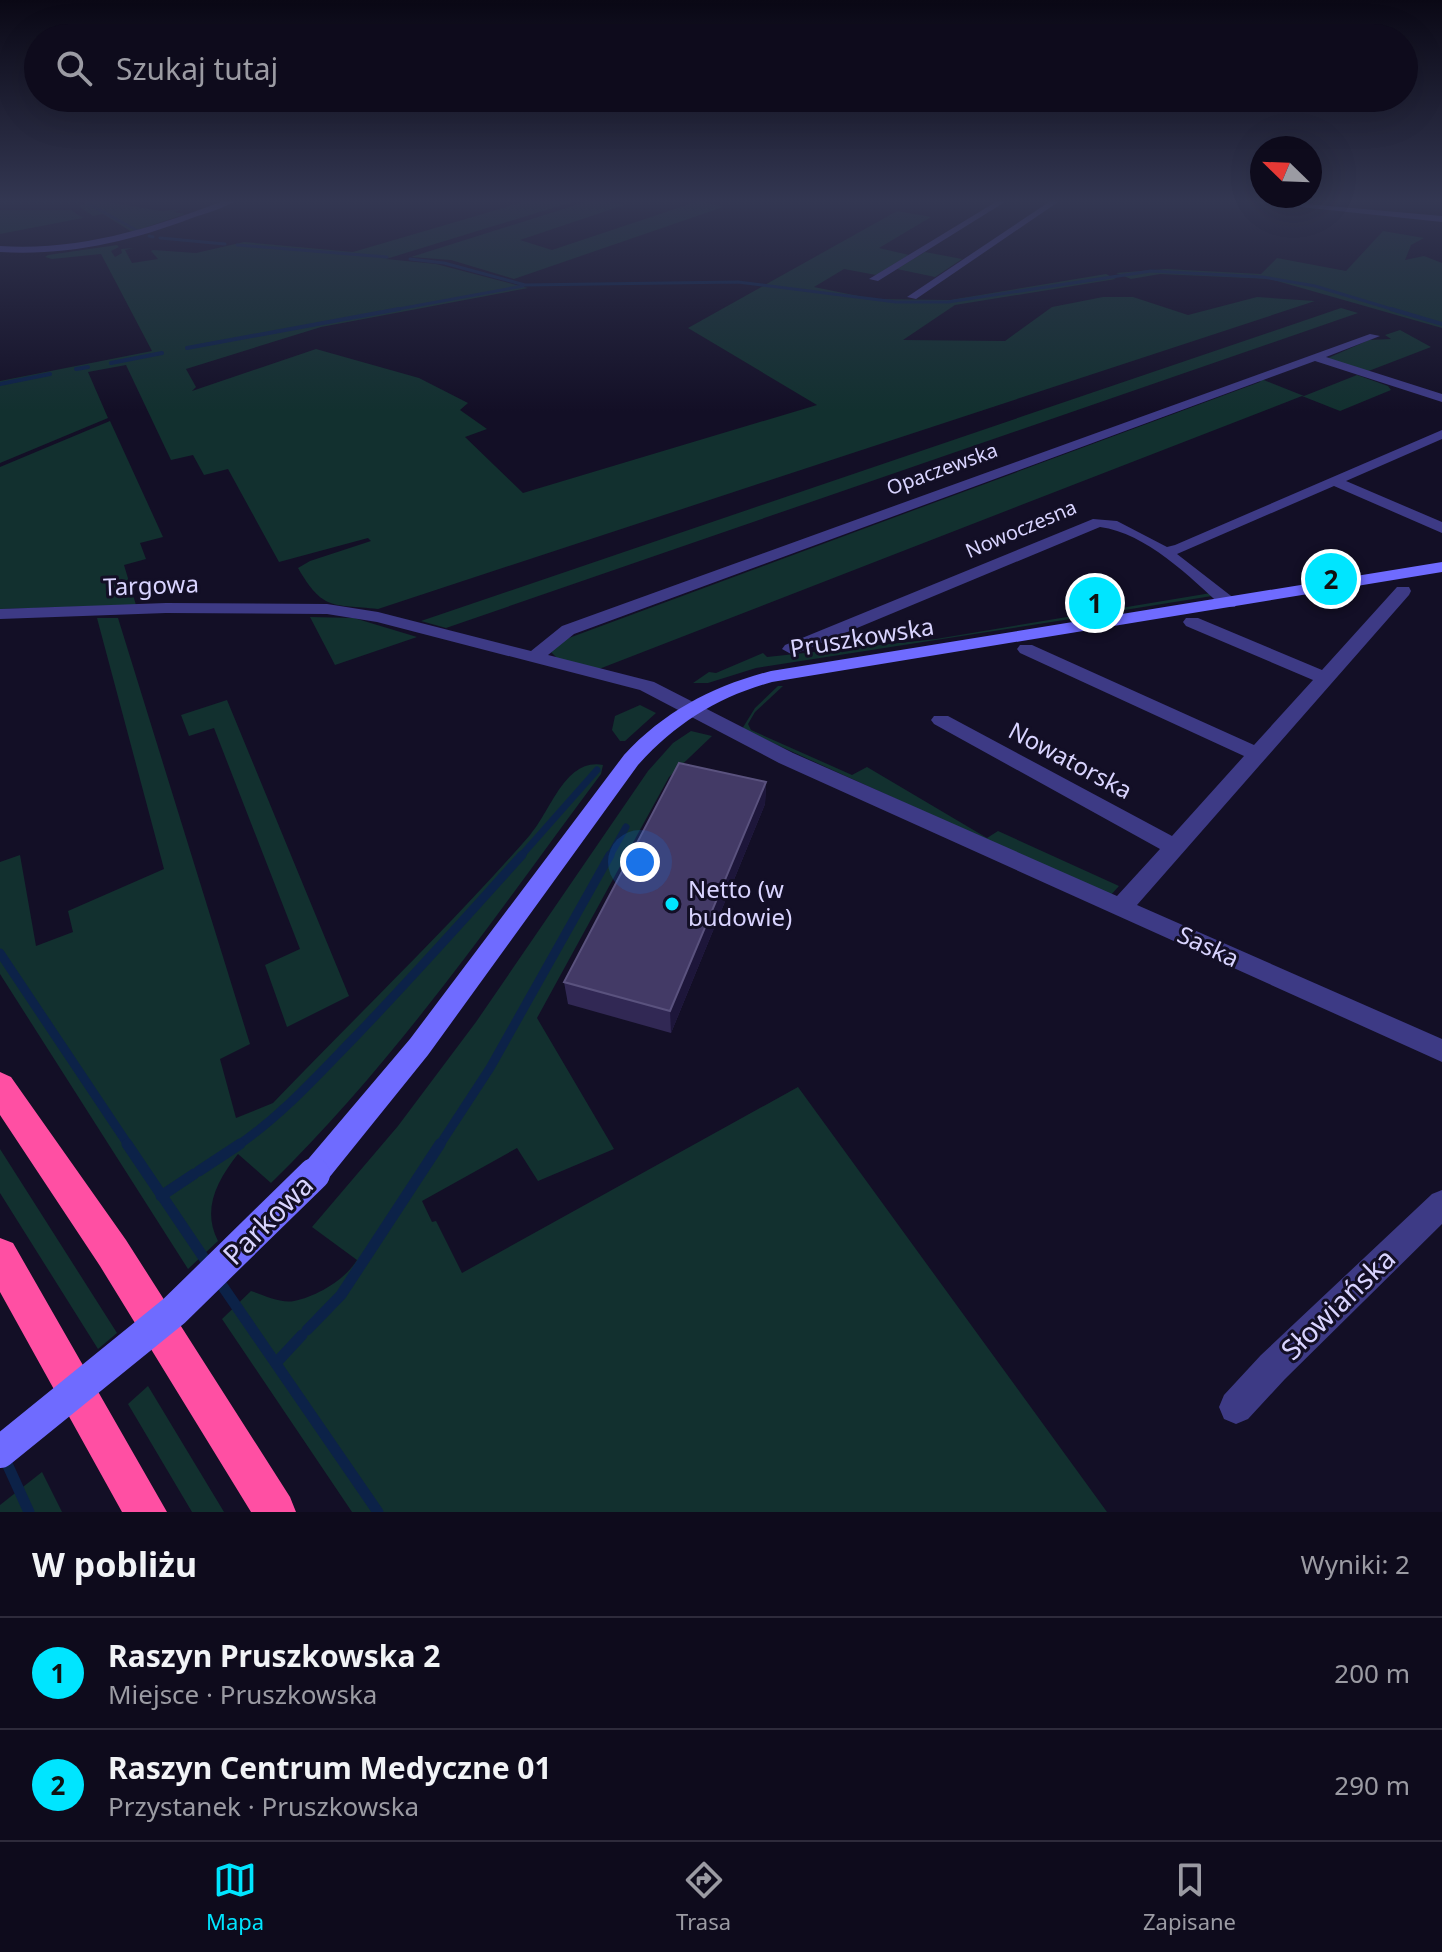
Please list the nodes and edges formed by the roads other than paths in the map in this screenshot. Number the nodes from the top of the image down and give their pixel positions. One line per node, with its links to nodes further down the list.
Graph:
1 (888, 271): 3 (street)
2 (952, 271): 4 (street)
3 (874, 279)
4 (912, 297)
5 (1374, 336): 6 (street, Opaczewska)
6 (1313, 357): 7 (street); 19 (street, Opaczewska)
7 (1442, 398)
8 (1442, 434): 9 (street)
9 (1336, 482): 10 (street); 11 (street)
10 (1442, 528)
11 (1165, 552): 14 (street, Nowoczesna); 17 (street, Nowoczesna)
12 (1442, 567): 14 (street, Pruszkowska)
13 (1403, 591): 20 (street)
14 (1229, 603): 21 (street, Pruszkowska)
15 (0, 614): 19 (street, Targowa)
16 (1192, 622): 20 (street)
17 (791, 649)
18 (1026, 649): 23 (street)
19 (533, 658): 21 (street)
20 (1324, 678): 23 (street)
21 (691, 707): 25 (street, Saska); 26 (street, Pruszkowska)
22 (941, 720): 24 (street, Nowatorska)
23 (1256, 754): 24 (street)
24 (1174, 847): 25 (street)
25 (1121, 907): 27 (street, Saska)
26 (494, 947): 32 (street, Parkowa, bridge)
27 (1442, 1051)
28 (0, 1087): 34 (highway)
29 (1442, 1204): 31 (street, Słowiańska)
30 (0, 1256): 33 (highway)
31 (1236, 1407)
32 (0, 1452)
33 (146, 1512)
34 (275, 1512)

